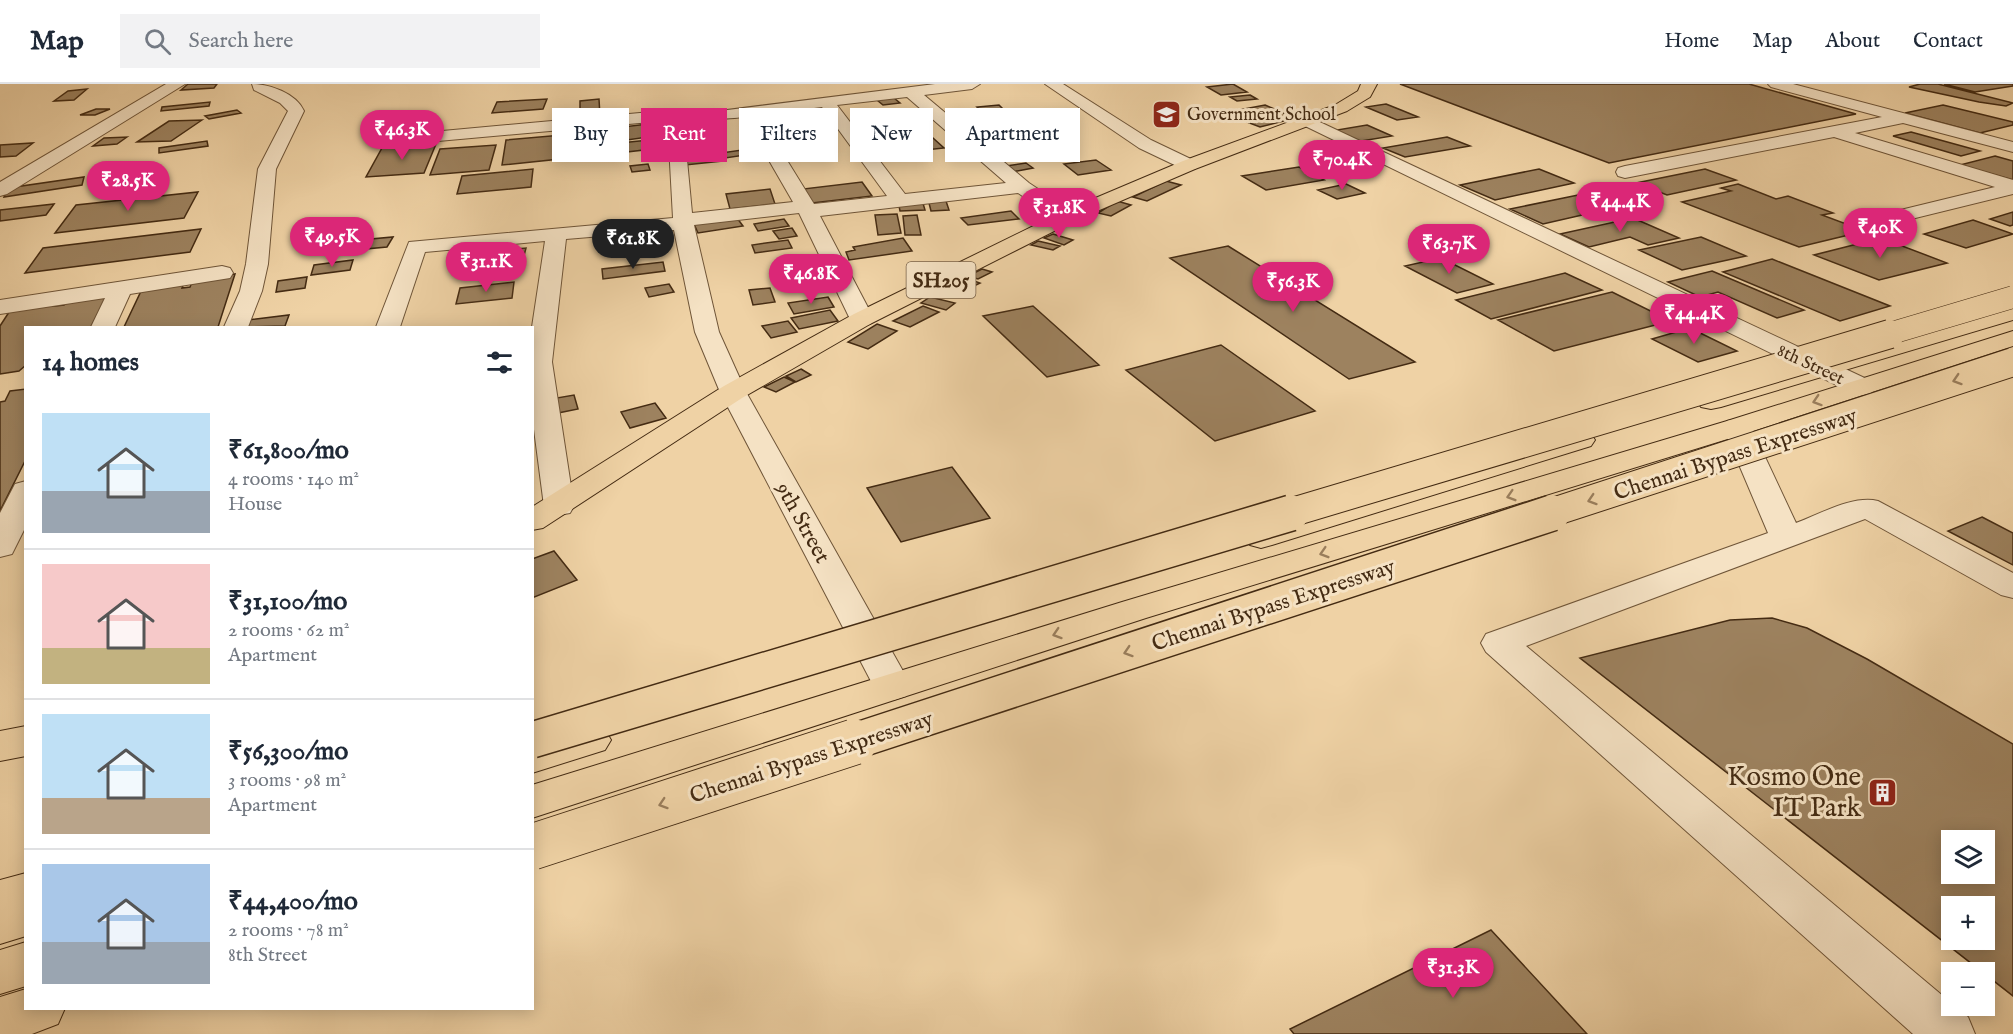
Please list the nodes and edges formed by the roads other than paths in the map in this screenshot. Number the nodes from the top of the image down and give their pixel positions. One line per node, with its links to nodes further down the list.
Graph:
1 (177, 84): 25 (street)
2 (260, 84): 39 (street)
3 (972, 84): 9 (street)
4 (1053, 84): 21 (street)
5 (1369, 84): 15 (main road, SH205)
6 (1755, 84): 14 (street)
7 (1776, 84): 10 (street)
8 (1826, 84): 10 (street)
9 (897, 90): 11 (street); 23 (street)
10 (1797, 90): 14 (street)
11 (827, 103): 12 (street); 26 (street)
12 (783, 108)
13 (641, 118): 17 (street)
14 (1894, 119): 16 (street); 18 (street)
15 (1307, 121): 21 (main road, SH205); 43 (street, 8th Street)
16 (1834, 132): 22 (street); 24 (street)
17 (405, 139)
18 (2013, 147)
19 (679, 162): 30 (street, 9th Street)
20 (778, 162): 27 (street)
21 (1189, 165): 28 (main road, SH205)
22 (1625, 172)
23 (1022, 187): 26 (street); 28 (street)
24 (2013, 187): 29 (street)
25 (0, 190)
26 (898, 199): 27 (street)
27 (806, 208): 30 (street); 37 (street)
28 (1067, 217): 37 (main road, SH205)
29 (1891, 218)
30 (683, 221): 31 (street); 45 (street, 9th Street)
31 (556, 235): 40 (street); 48 (street)
32 (222, 273): 33 (street)
33 (121, 289): 35 (street); 38 (street)
34 (2013, 297): 56 (main road, bridge)
35 (0, 306)
36 (2013, 312): 43 (main road)
37 (862, 319): 45 (main road, SH205)
38 (103, 326)
39 (236, 326)
40 (388, 326)
41 (2013, 338): 44 (main road)
42 (2013, 362): 61 (main road, Chennai Bypass Expressway, one-way to 61, bridge)
43 (1823, 370): 44 (street, 8th Street); 54 (main road)
44 (1862, 387): 46 (main road, one-way to 46)
45 (733, 393): 48 (main road, SH205); 54 (street, 9th Street)
46 (1737, 427): 50 (street); 55 (main road, one-way to 55)
47 (24, 494): 52 (street)
48 (559, 506): 49 (main road, SH205)
49 (534, 520)
50 (1787, 539): 53 (street); 70 (street)
51 (24, 543): 52 (street)
52 (0, 548)
53 (2013, 587)
54 (876, 652): 55 (street, 9th Street); 59 (main road)
55 (893, 687): 60 (main road)
56 (534, 739)
57 (24, 741): 58 (main road)
58 (0, 746)
59 (534, 757)
60 (534, 801)
61 (534, 846)
62 (24, 893): 63 (main road)
63 (0, 900)
64 (24, 917): 65 (main road)
65 (0, 924)
66 (24, 965): 67 (main road)
67 (0, 972)
68 (34, 1010): 69 (main road)
69 (0, 1021)
70 (1950, 1034)

